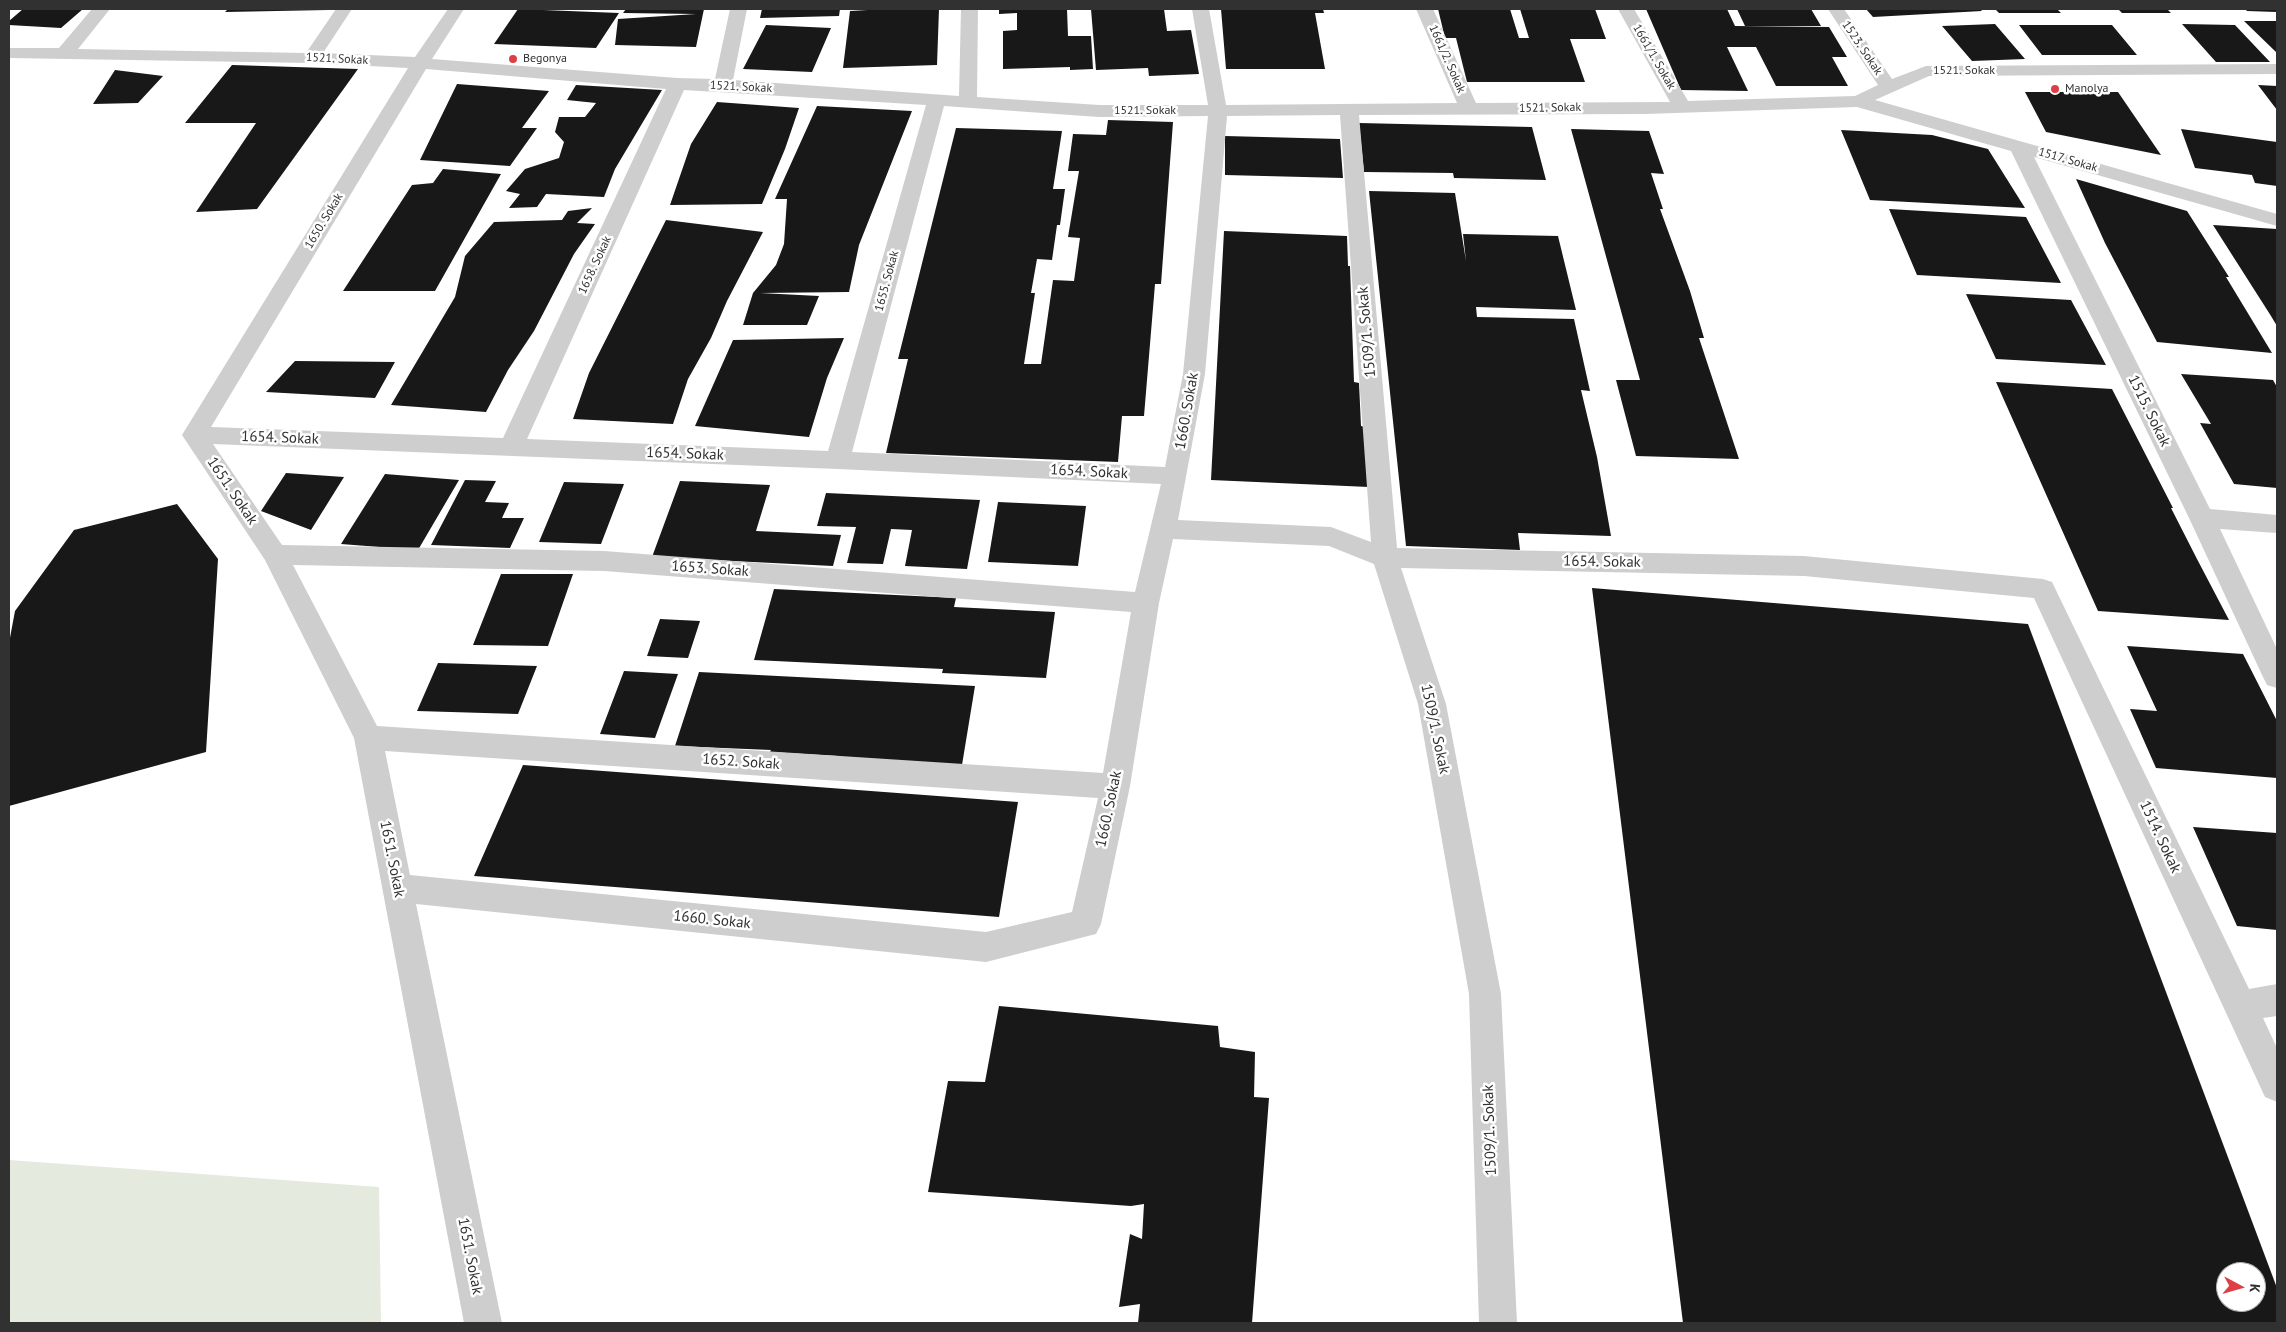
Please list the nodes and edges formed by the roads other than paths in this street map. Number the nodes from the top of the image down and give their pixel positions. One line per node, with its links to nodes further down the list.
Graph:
1 (101, 9): 11 (street)
2 (344, 9): 12 (street)
3 (456, 9): 13 (street, 1650. Sokak)
4 (739, 9): 16 (street)
5 (970, 9): 20 (street)
6 (1200, 9): 24 (street, 1660. Sokak)
7 (1424, 9): 23 (street, 1661/2. Sokak)
8 (1626, 9): 21 (street, 1661/1. Sokak)
9 (1836, 9): 17 (street, 1523. Sokak)
10 (9, 53): 11 (street, 1521. Sokak)
11 (65, 53): 12 (street, 1521. Sokak)
12 (310, 58): 13 (street, 1521. Sokak)
13 (420, 63): 15 (street, 1521. Sokak); 27 (street, 1650. Sokak)
14 (2277, 69): 17 (street, 1521. Sokak)
15 (677, 84): 16 (street, 1521. Sokak); 28 (street, 1658. Sokak)
16 (723, 85): 18 (street, 1521. Sokak)
17 (1889, 88): 19 (street, 1521. Sokak)
18 (936, 101): 20 (street, 1521. Sokak); 29 (street, 1655. Sokak)
19 (1858, 101): 21 (street, 1521. Sokak); 25 (street, 1517. Sokak)
20 (968, 102): 24 (street, 1521. Sokak)
21 (1682, 106): 23 (street, 1521. Sokak)
22 (1349, 109): 23 (street, 1521. Sokak); 24 (street, 1521. Sokak); 35 (street, 1509/1. Sokak)
23 (1469, 109)
24 (1218, 111): 30 (street, 1660. Sokak)
25 (2018, 145): 26 (street, 1517. Sokak); 31 (street, 1515. Sokak)
26 (2277, 220)
27 (194, 435): 28 (street, 1654. Sokak); 34 (street, 1651. Sokak)
28 (512, 446): 29 (street, 1654. Sokak)
29 (838, 460): 30 (street, 1654. Sokak)
30 (1176, 476): 33 (street, 1660. Sokak)
31 (2202, 518): 32 (street); 38 (street, 1515. Sokak)
32 (2277, 524)
33 (1163, 529): 35 (street, 1654. Sokak); 37 (street, 1660. Sokak)
34 (274, 555): 37 (street, 1653. Sokak); 39 (street, 1651. Sokak)
35 (1385, 558): 36 (street, 1654. Sokak); 46 (street, 1509/1. Sokak)
36 (2043, 589): 43 (street, 1514. Sokak)
37 (1146, 603): 40 (street, 1660. Sokak)
38 (2277, 678)
39 (368, 738): 40 (street, 1652. Sokak); 41 (street, 1651. Sokak)
40 (1115, 786): 41 (street, 1660. Sokak)
41 (397, 888): 45 (street, 1651. Sokak)
42 (2277, 1000): 43 (street)
43 (2240, 1006): 44 (street, 1514. Sokak)
44 (2277, 1085)
45 (483, 1323)
46 (1498, 1323)

